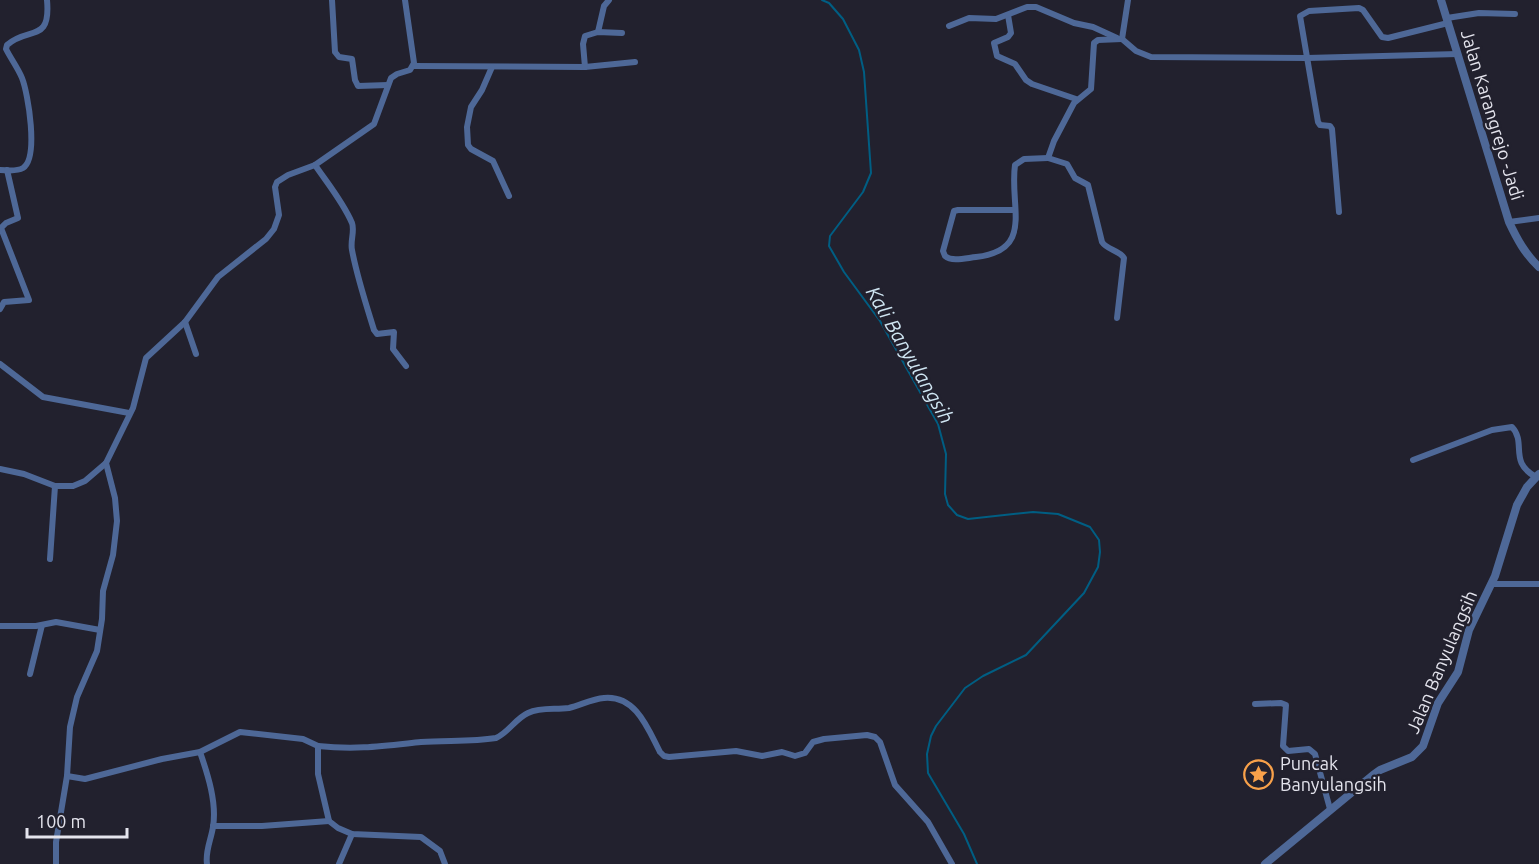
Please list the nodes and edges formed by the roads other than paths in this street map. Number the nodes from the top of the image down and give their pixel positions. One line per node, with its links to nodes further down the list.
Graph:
1 (47, 0): 24 (street)
2 (332, 0): 20 (street)
3 (405, 0): 17 (street)
4 (609, 0): 11 (street)
5 (1128, 0): 13 (street)
6 (1441, 0): 9 (street, Jalan Karangrejo -Jadi)
7 (1515, 14): 9 (street)
8 (1008, 15): 10 (street); 13 (street); 21 (street)
9 (1448, 20): 14 (street, Jalan Karangrejo -Jadi); 15 (street)
10 (949, 26)
11 (598, 32): 12 (street); 19 (street)
12 (622, 33)
13 (1120, 39): 15 (street); 21 (street)
14 (1458, 54): 15 (street); 29 (street, Jalan Karangrejo -Jadi)
15 (1307, 58): 27 (street)
16 (635, 62): 19 (street)
17 (413, 66): 18 (street); 20 (street)
18 (492, 67): 19 (street); 25 (street)
19 (585, 67)
20 (388, 85): 23 (street)
21 (1076, 99): 22 (street)
22 (1048, 158): 26 (street); 32 (street)
23 (315, 165): 33 (street); 36 (street)
24 (3, 170): 31 (street)
25 (509, 196)
26 (1015, 210): 26 (street)
27 (1339, 212)
28 (1539, 218): 29 (street)
29 (1509, 222): 30 (street, Jalan Karangrejo -Jadi)
30 (1539, 267)
31 (0, 309)
32 (1117, 318)
33 (185, 322): 34 (street); 37 (street)
34 (196, 354)
35 (0, 364): 37 (street)
36 (406, 366)
37 (129, 414): 39 (street)
38 (1413, 460): 41 (street)
39 (106, 463): 42 (street); 48 (street)
40 (0, 469): 42 (street)
41 (1537, 476): 44 (street, Jalan Banyulangsih)
42 (55, 486): 43 (street)
43 (51, 558)
44 (1492, 584): 45 (street); 54 (street, Jalan Banyulangsih)
45 (1539, 585)
46 (42, 625): 47 (street); 48 (street); 49 (street)
47 (0, 626)
48 (100, 630): 53 (street)
49 (30, 674)
50 (1255, 705): 54 (street)
51 (318, 746): 52 (street); 55 (street); 62 (street)
52 (200, 752): 53 (street); 56 (street)
53 (67, 776): 58 (street)
54 (1330, 809): 63 (street, Jalan Banyulangsih)
55 (328, 821): 56 (street); 57 (street)
56 (213, 826): 59 (street)
57 (352, 834): 60 (street); 61 (street)
58 (56, 864)
59 (207, 864)
60 (339, 864)
61 (445, 864)
62 (952, 864)
63 (1265, 864)

